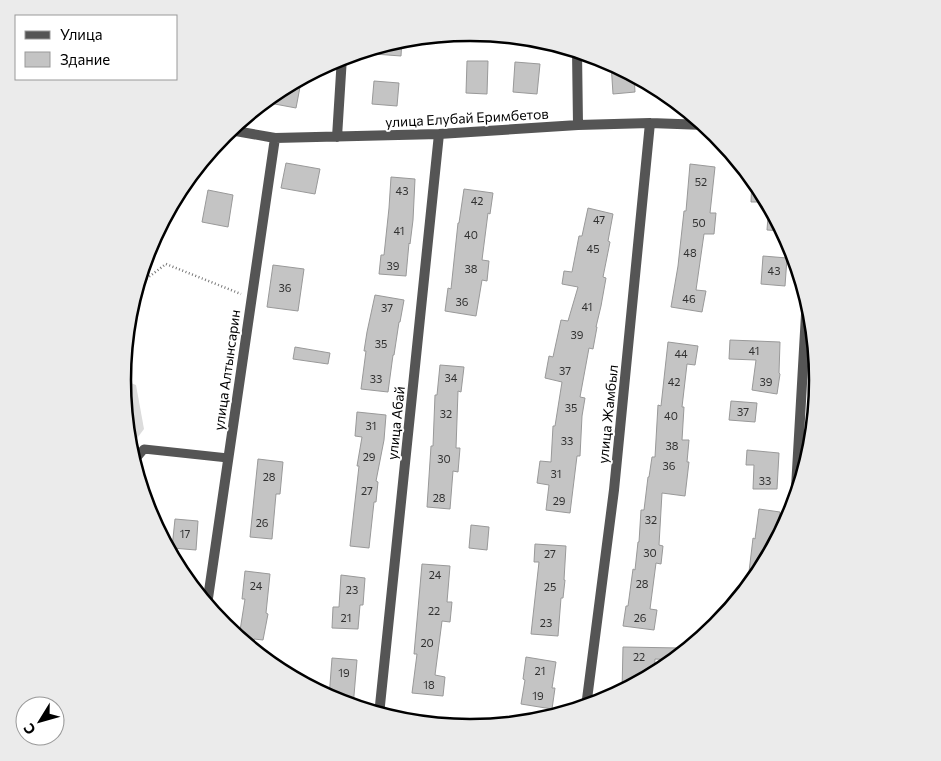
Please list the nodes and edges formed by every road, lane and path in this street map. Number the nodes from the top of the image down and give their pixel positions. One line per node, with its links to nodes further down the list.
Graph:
1 (577, 58): 4 (street)
2 (341, 67): 8 (street)
3 (650, 123): 4 (street, улица Елубай Еримбетов); 5 (street, улица Елубай Еримбетов); 17 (street, улица Жамбыл)
4 (578, 125): 7 (street, улица Елубай Еримбетов)
5 (693, 125)
6 (240, 132): 9 (street, улица Елубай Еримбетов)
7 (440, 134): 8 (street, улица Елубай Еримбетов); 18 (street, улица Абай)
8 (337, 137): 9 (street, улица Елубай Еримбетов)
9 (275, 138): 11 (street, улица Алтынсарин)
10 (147, 278): 11 (path)
11 (252, 298): 14 (street, улица Алтынсарин)
12 (805, 327): 15 (street)
13 (140, 454): 14 (lane)
14 (228, 458): 16 (street, улица Алтынсарин)
15 (797, 472)
16 (208, 596)
17 (587, 699)
18 (380, 707)

